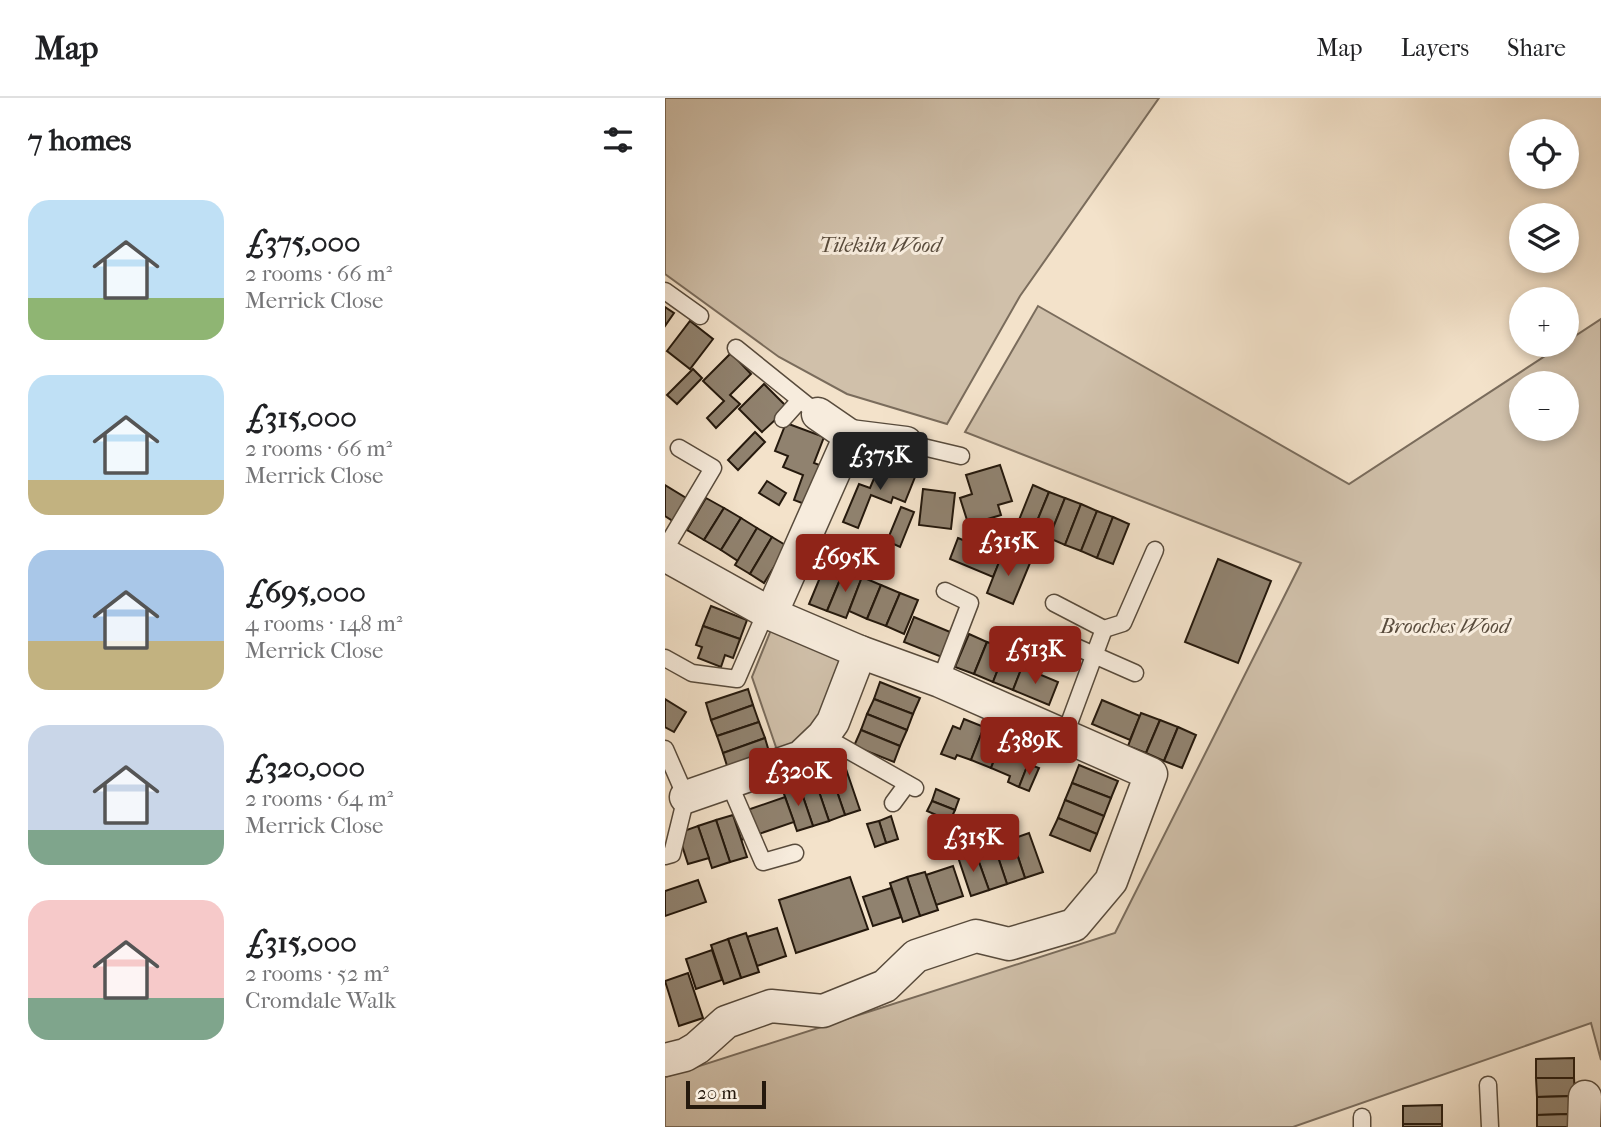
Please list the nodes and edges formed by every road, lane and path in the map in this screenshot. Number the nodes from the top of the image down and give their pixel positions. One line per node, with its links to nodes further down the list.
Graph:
1 (665, 291): 2 (lane)
2 (700, 316)
3 (736, 348): 4 (lane)
4 (809, 407): 5 (lane); 6 (street)
5 (783, 419)
6 (850, 436): 7 (street); 15 (street)
7 (906, 443): 9 (lane)
8 (680, 448): 10 (lane)
9 (961, 456)
10 (665, 549)
11 (1155, 550): 16 (lane)
12 (665, 555): 15 (street)
13 (945, 591): 22 (lane)
14 (1054, 603): 16 (lane)
15 (768, 613): 18 (street); 20 (lane)
16 (1104, 629): 19 (lane)
17 (1051, 636): 19 (lane)
18 (860, 652): 22 (street); 23 (street)
19 (1095, 655): 21 (lane); 24 (lane)
20 (665, 658)
21 (1135, 673)
22 (940, 681): 24 (street)
23 (823, 736): 26 (street); 28 (lane)
24 (1064, 737): 31 (street)
25 (665, 749): 27 (lane)
26 (729, 783): 27 (street); 29 (lane)
27 (686, 797): 30 (lane)
28 (893, 803)
29 (795, 853)
30 (665, 856)
31 (665, 1060)
32 (1489, 1085): 33 (lane)
33 (1490, 1127)

